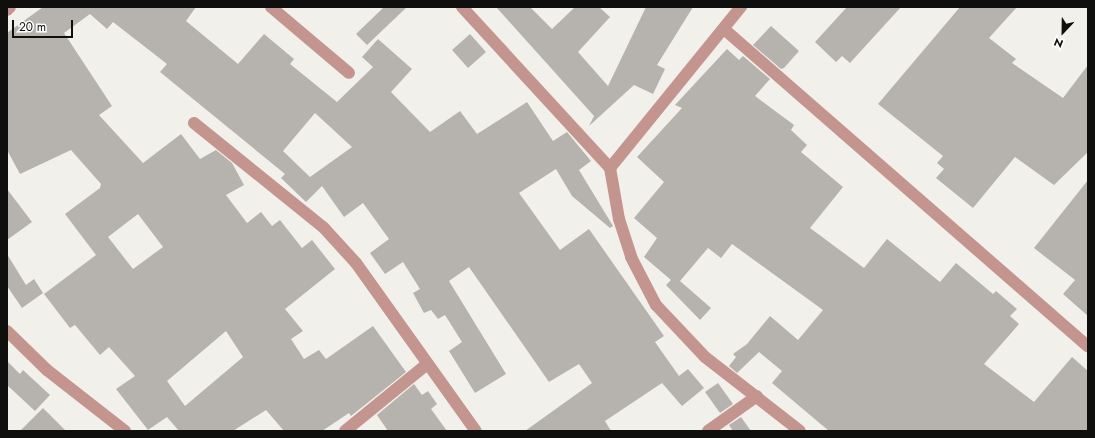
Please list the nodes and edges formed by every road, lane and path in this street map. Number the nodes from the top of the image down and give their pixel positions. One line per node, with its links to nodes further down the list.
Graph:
1 (10, 7): 5 (street)
2 (271, 7): 7 (street)
3 (462, 7): 9 (street)
4 (741, 7): 6 (street)
5 (7, 10)
6 (724, 29): 9 (street); 11 (street)
7 (349, 73)
8 (194, 123): 12 (street)
9 (610, 168): 13 (street)
10 (7, 331): 14 (street)
11 (1088, 347)
12 (426, 364): 15 (street); 16 (street)
13 (757, 396): 17 (street); 18 (street)
14 (125, 431)
15 (345, 431)
16 (476, 431)
17 (708, 431)
18 (800, 431)

